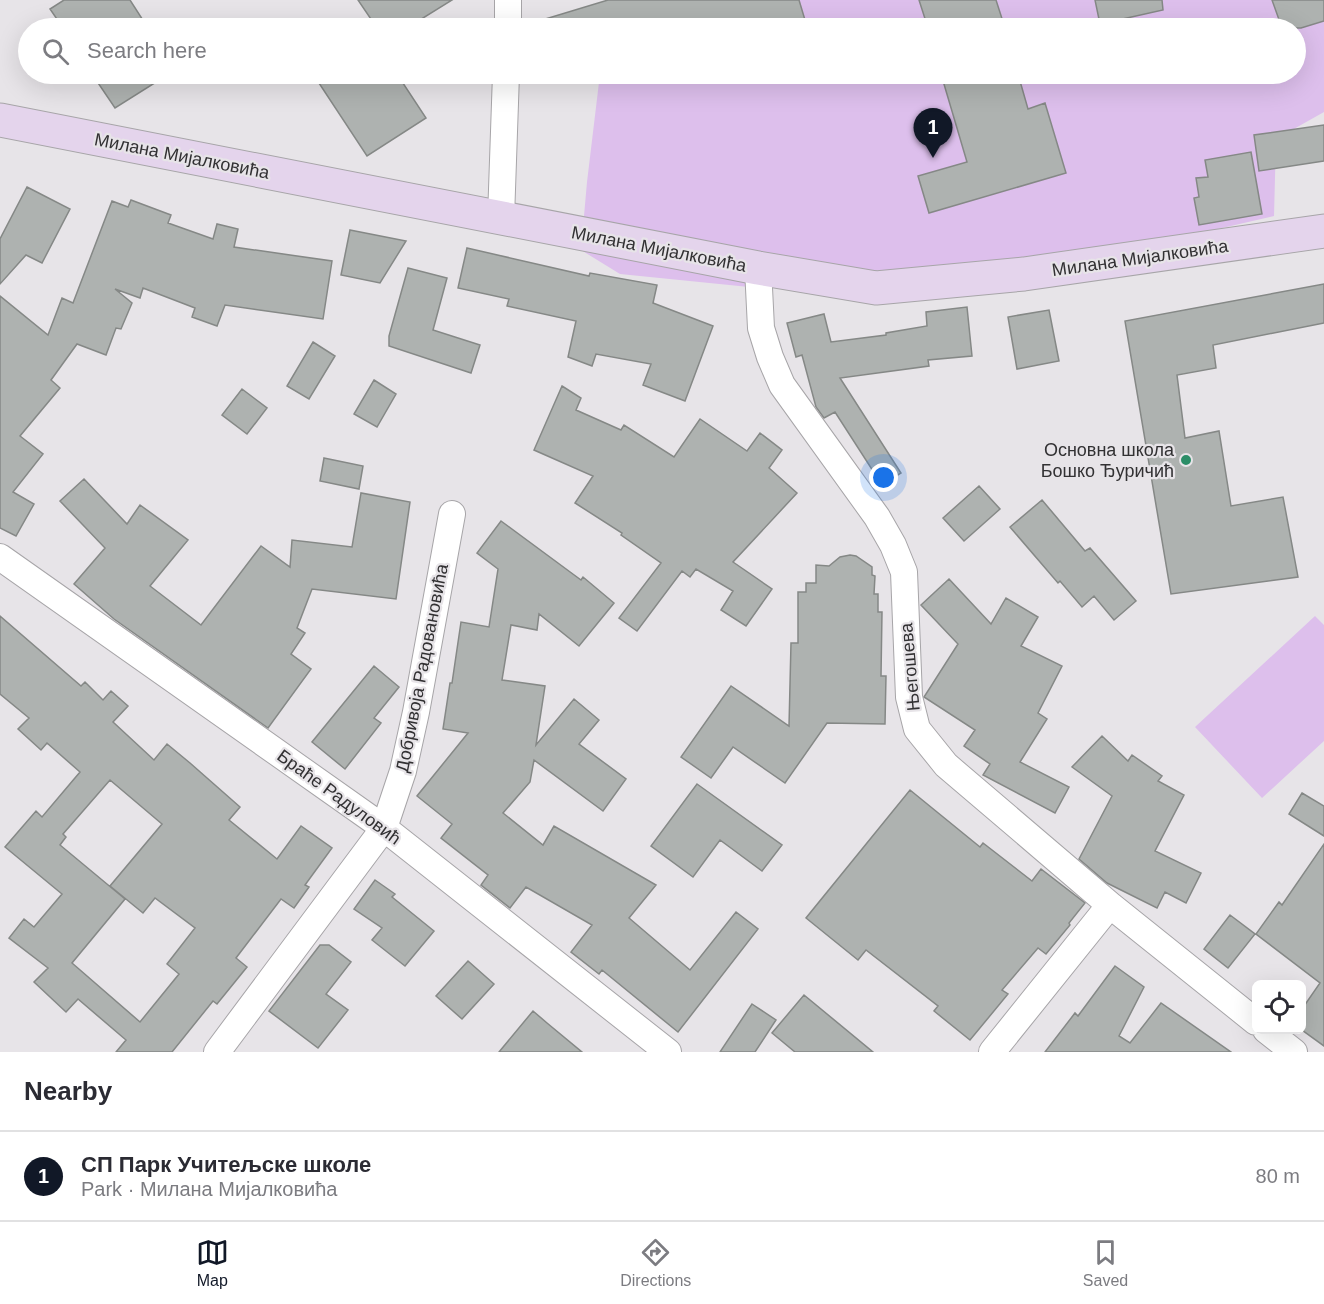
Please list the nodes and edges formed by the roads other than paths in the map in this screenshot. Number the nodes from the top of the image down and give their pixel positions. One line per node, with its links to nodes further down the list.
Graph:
1 (508, 0): 2 (street)
2 (508, 18)
3 (506, 84): 5 (street)
4 (0, 120): 5 (street, Милана Мијалковића)
5 (501, 218): 7 (street, Милана Мијалковића)
6 (1324, 231): 7 (street, Милана Мијалковића)
7 (758, 268): 11 (street, Његошева)
8 (452, 514): 10 (street, Добривоја Радовановића)
9 (0, 557): 10 (street, Браће Радуловић)
10 (384, 828): 14 (street, Добривоја Радовановића); 15 (street, Браће Радуловић)
11 (1110, 905): 12 (street, Његошева); 16 (street)
12 (1252, 1018)
13 (1272, 1034): 17 (street)
14 (217, 1052)
15 (668, 1052)
16 (992, 1052)
17 (1294, 1052)

